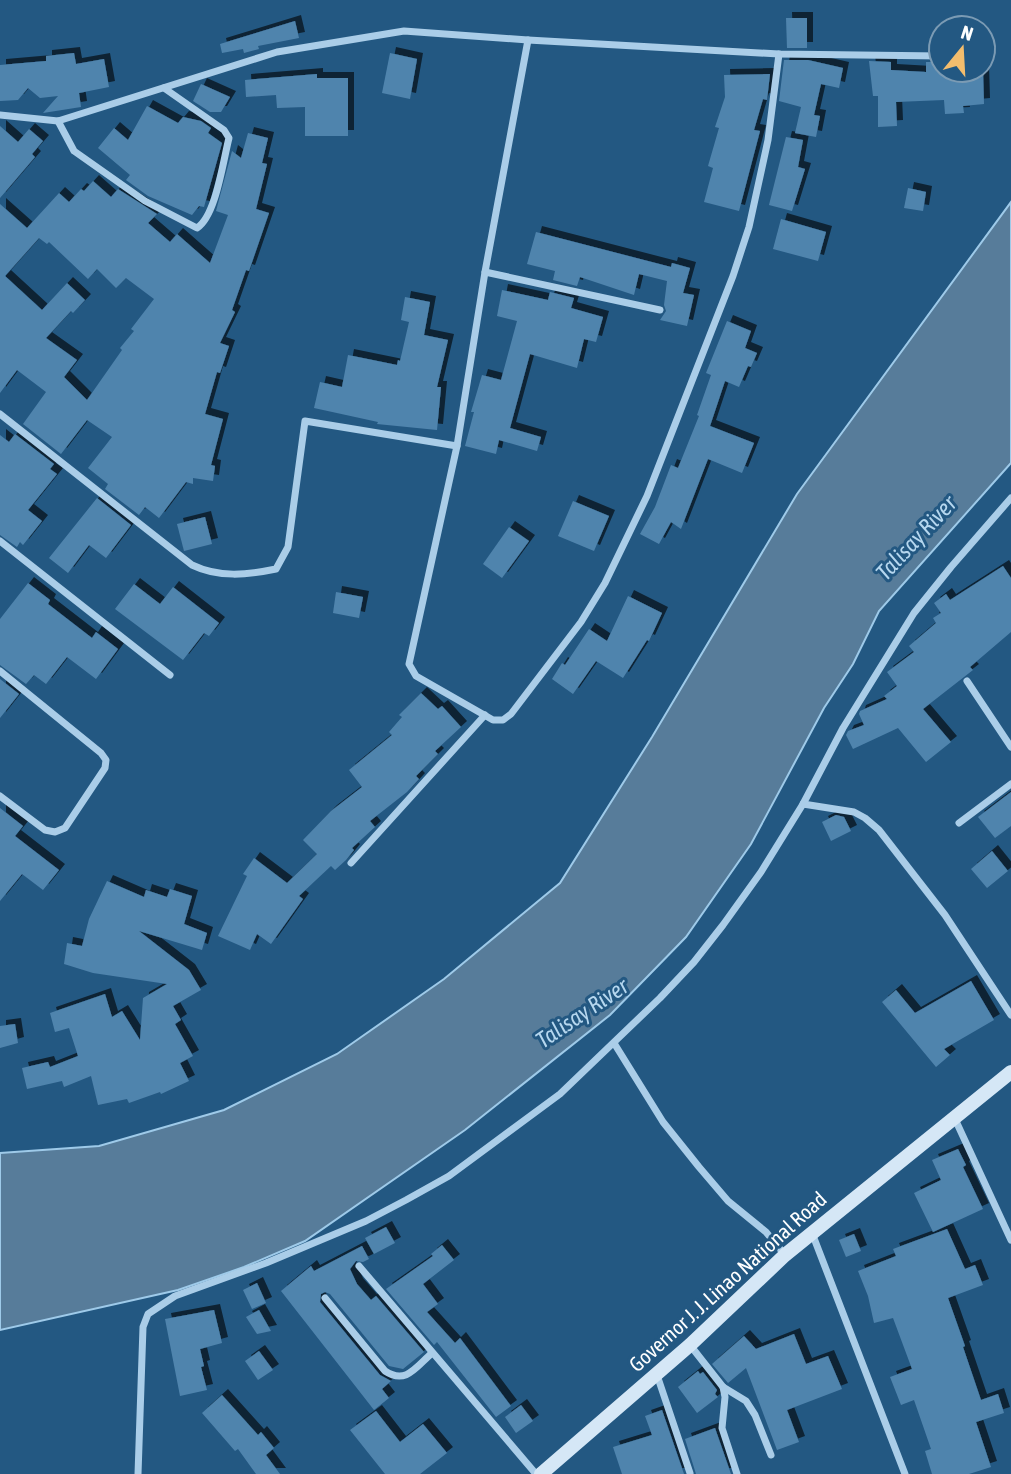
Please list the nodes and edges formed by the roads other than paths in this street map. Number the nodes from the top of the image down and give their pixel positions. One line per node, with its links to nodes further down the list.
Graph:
1 (528, 40): 2 (street); 4 (street); 7 (street)
2 (779, 54): 3 (street); 16 (street)
3 (927, 56)
4 (164, 88): 6 (street); 6 (street)
5 (0, 115): 6 (street)
6 (58, 121)
7 (485, 272): 8 (street); 10 (street)
8 (660, 310)
9 (0, 414): 10 (street)
10 (457, 446): 16 (street)
11 (1011, 498): 20 (street)
12 (0, 541): 14 (street)
13 (0, 671): 19 (street)
14 (170, 675)
15 (967, 681): 17 (street)
16 (485, 715): 22 (street)
17 (1011, 747)
18 (1011, 784): 21 (street)
19 (0, 796)
20 (803, 804): 23 (street); 24 (street)
21 (959, 823)
22 (351, 863)
23 (1011, 1014)
24 (614, 1042): 29 (street); 38 (street)
25 (1011, 1072): 26 (main road, Governor J. J. Linao National Road)
26 (955, 1119): 27 (main road, Governor J. J. Linao National Road); 28 (street)
27 (812, 1233): 29 (main road, Governor J. J. Linao National Road); 41 (street)
28 (1011, 1240)
29 (785, 1255): 32 (main road, Governor J. J. Linao National Road)
30 (359, 1266): 33 (street)
31 (325, 1298): 33 (street)
32 (690, 1345): 34 (main road, Governor J. J. Linao National Road); 35 (street)
33 (432, 1353): 39 (street)
34 (656, 1374): 37 (street); 39 (main road, Governor J. J. Linao National Road)
35 (723, 1387): 36 (street); 40 (street)
36 (771, 1455)
37 (690, 1473)
38 (138, 1474)
39 (539, 1474)
40 (737, 1474)
41 (905, 1474)

